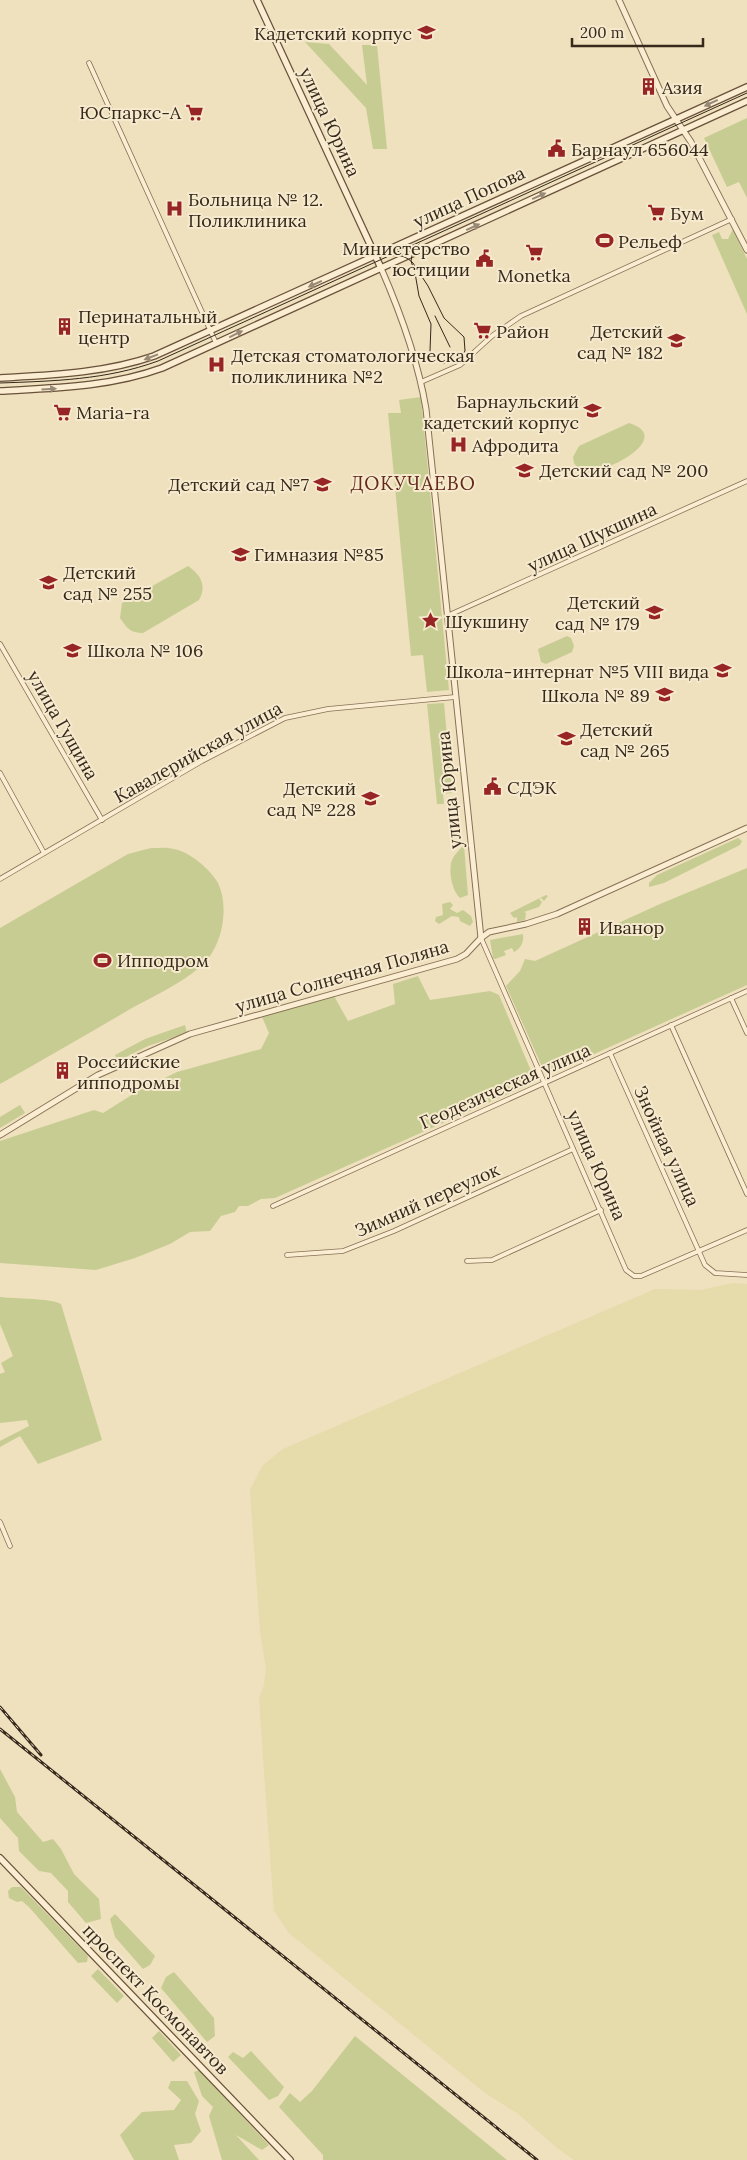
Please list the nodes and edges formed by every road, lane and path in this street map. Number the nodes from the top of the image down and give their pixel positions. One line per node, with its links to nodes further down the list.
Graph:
1 (258, 0): 12 (main road, улица Юрина)
2 (619, 0): 6 (street)
3 (89, 63): 14 (street)
4 (747, 87): 6 (main road, улица Попова, one-way to 6)
5 (747, 101): 7 (main road, улица Попова)
6 (675, 120): 7 (street); 8 (main road, улица Попова)
7 (683, 131): 9 (main road, улица Попова, one-way to 7); 10 (street)
8 (488, 205): 9 (main road); 12 (main road, улица Попова)
9 (495, 217): 13 (main road, улица Попова, one-way to 9)
10 (732, 219): 11 (street); 17 (street)
11 (747, 250)
12 (375, 256): 13 (main road, улица Юрина); 14 (main road, улица Попова, one-way to 14)
13 (381, 268): 15 (main road, улица Попова, one-way to 13); 17 (street, улица Юрина)
14 (211, 331): 15 (street); 16 (main road, улица Попова, one-way to 16)
15 (216, 344): 18 (main road, улица Попова, one-way to 15)
16 (0, 378)
17 (421, 382): 20 (street, улица Юрина)
18 (0, 391)
19 (747, 481): 20 (street, улица Шукшина)
20 (447, 616): 22 (street, улица Юрина)
21 (0, 644): 24 (street, улица Гущина)
22 (455, 698): 24 (street, Кавалерийская улица); 28 (street, улица Юрина)
23 (0, 773): 26 (street)
24 (102, 820): 26 (street, Кавалерийская улица)
25 (747, 828): 28 (street, улица Солнечная Поляна)
26 (44, 853): 27 (street, Кавалерийская улица)
27 (0, 879)
28 (480, 938): 34 (street, улица Юрина); 35 (street, улица Солнечная Поляна)
29 (747, 991): 30 (street, Геодезическая улица)
30 (731, 998): 31 (street, Геодезическая улица); 32 (street)
31 (671, 1025): 33 (street, Геодезическая улица); 37 (street)
32 (747, 1032)
33 (610, 1053): 34 (street, Геодезическая улица); 41 (street, Знойная улица)
34 (544, 1083): 36 (street, улица Юрина); 38 (street, Геодезическая улица)
35 (0, 1135)
36 (573, 1149): 39 (street, улица Юрина); 42 (street, Зимний переулок)
37 (747, 1194)
38 (273, 1206)
39 (601, 1210): 41 (street, улица Юрина); 43 (street)
40 (747, 1230): 41 (street)
41 (700, 1251): 44 (street, Знойная улица)
42 (287, 1255)
43 (467, 1261)
44 (747, 1275)
45 (0, 1522): 46 (street)
46 (10, 1546)
47 (0, 1858): 48 (main road, проспект Космонавтов)
48 (290, 2160)

